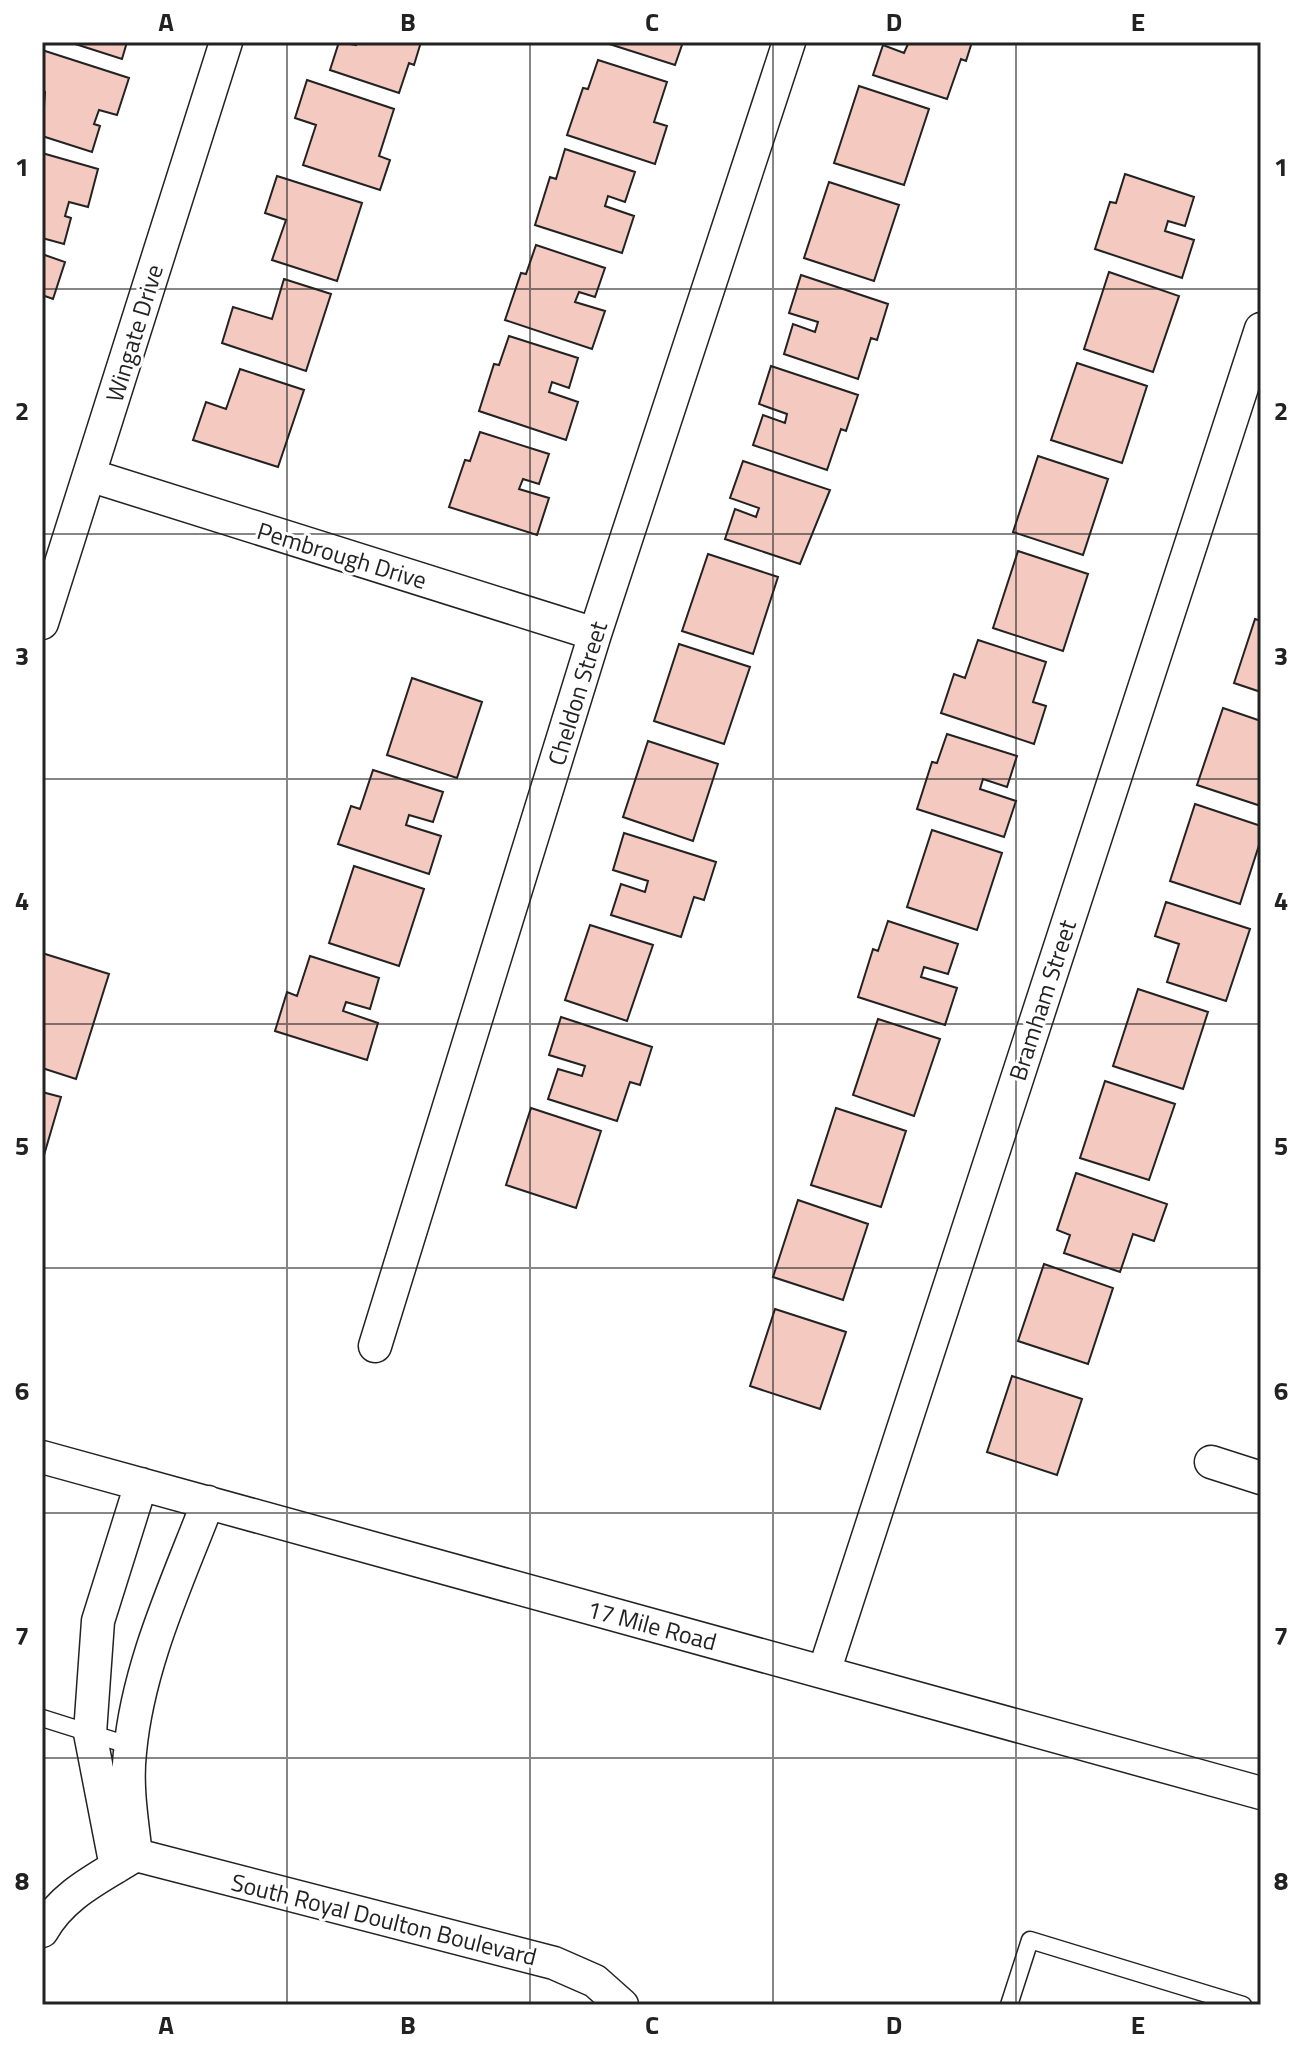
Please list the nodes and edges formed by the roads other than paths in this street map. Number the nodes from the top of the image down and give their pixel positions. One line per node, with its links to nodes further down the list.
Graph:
1 (226, 42): 4 (street, Wingate Drive)
2 (789, 42): 6 (street, Cheldon Street)
3 (1261, 329): 13 (street, Bramham Street)
4 (89, 475): 5 (street, Wingate Drive); 6 (street, Pembrough Drive)
5 (42, 623)
6 (595, 634): 7 (street, Cheldon Street)
7 (375, 1346)
8 (42, 1457): 11 (street, 17 Mile Road)
9 (1211, 1462): 10 (street)
10 (1261, 1478)
11 (141, 1484): 12 (street, 17 Mile Road); 15 (street)
12 (208, 1502): 13 (street, 17 Mile Road); 16 (street)
13 (824, 1672): 17 (street, 17 Mile Road)
14 (42, 1718): 15 (lane)
15 (90, 1733): 16 (lane); 18 (street)
16 (131, 1746): 18 (street)
17 (1261, 1793)
18 (126, 1861): 19 (street); 20 (street, South Royal Doulton Boulevard)
19 (42, 1931)
20 (622, 2005)
21 (1009, 2005): 22 (lane)
22 (1243, 2005)

